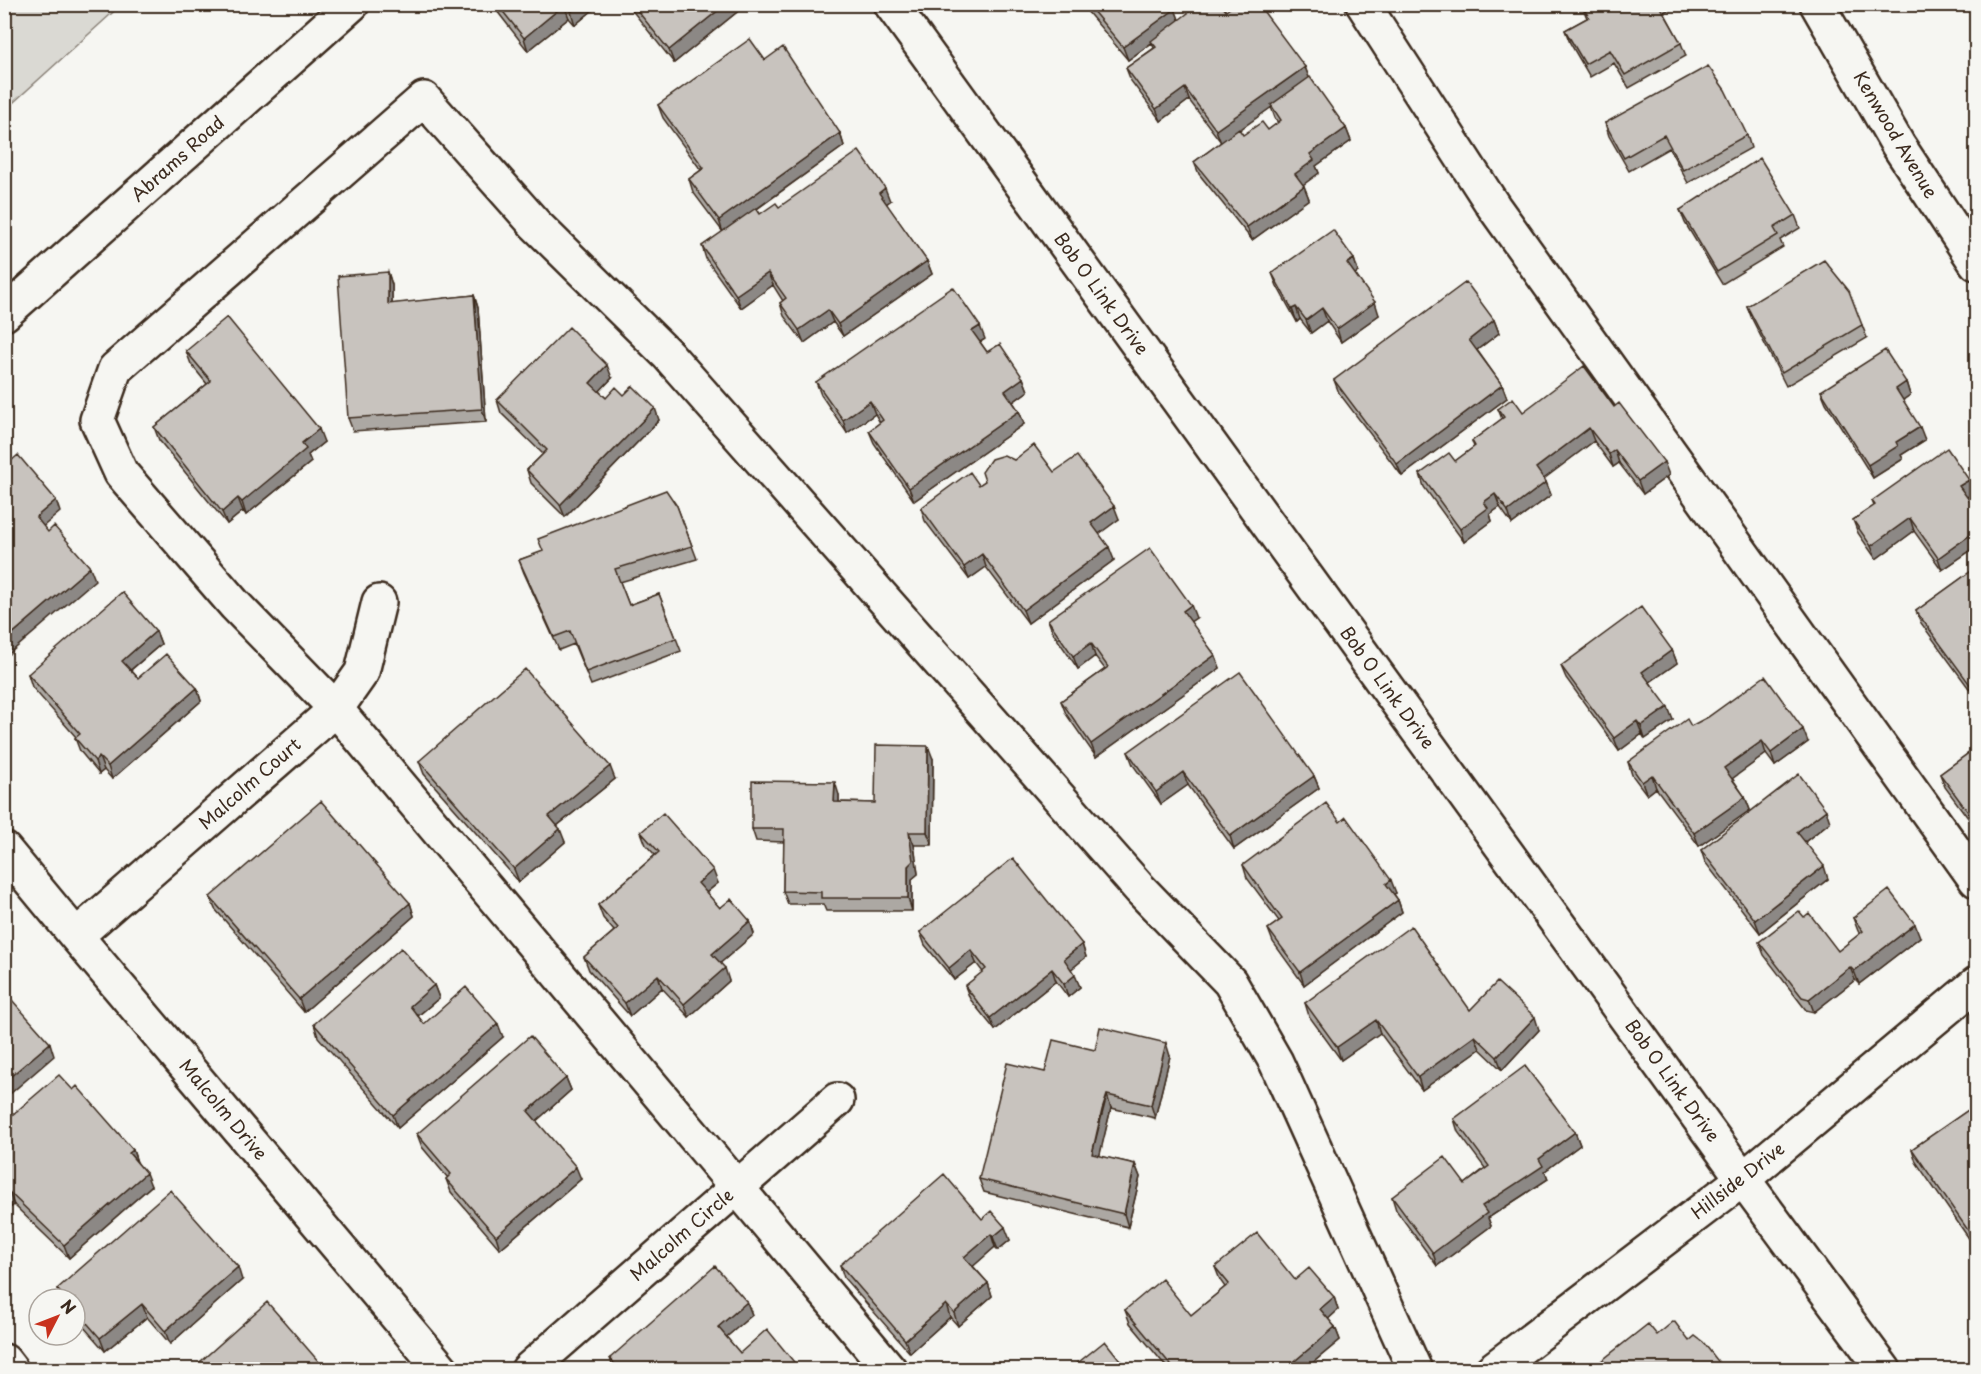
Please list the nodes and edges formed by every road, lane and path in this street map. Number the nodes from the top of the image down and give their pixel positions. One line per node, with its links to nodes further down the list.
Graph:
1 (352, 4): 6 (street, Abrams Road)
2 (891, 4): 14 (street, Bob O Link Drive)
3 (1363, 4): 10 (street)
4 (1818, 4): 5 (street, Kenwood Avenue)
5 (1977, 263)
6 (4, 314)
7 (378, 602): 8 (street, Malcolm Court)
8 (336, 709): 11 (street, Malcolm Court); 15 (street); 21 (street)
9 (4, 849): 11 (street, Malcolm Drive)
10 (1977, 880)
11 (76, 936): 18 (street, Malcolm Drive)
12 (1977, 984): 14 (street, Hillside Drive)
13 (837, 1100): 15 (street, Malcolm Circle)
14 (1743, 1179): 22 (street, Hillside Drive); 23 (street, Bob O Link Drive)
15 (738, 1186): 19 (street, Malcolm Circle); 20 (street)
16 (4, 1361): 17 (street)
17 (11, 1370)
18 (442, 1370)
19 (528, 1370)
20 (890, 1370)
21 (1415, 1370)
22 (1492, 1370)
23 (1884, 1370)

